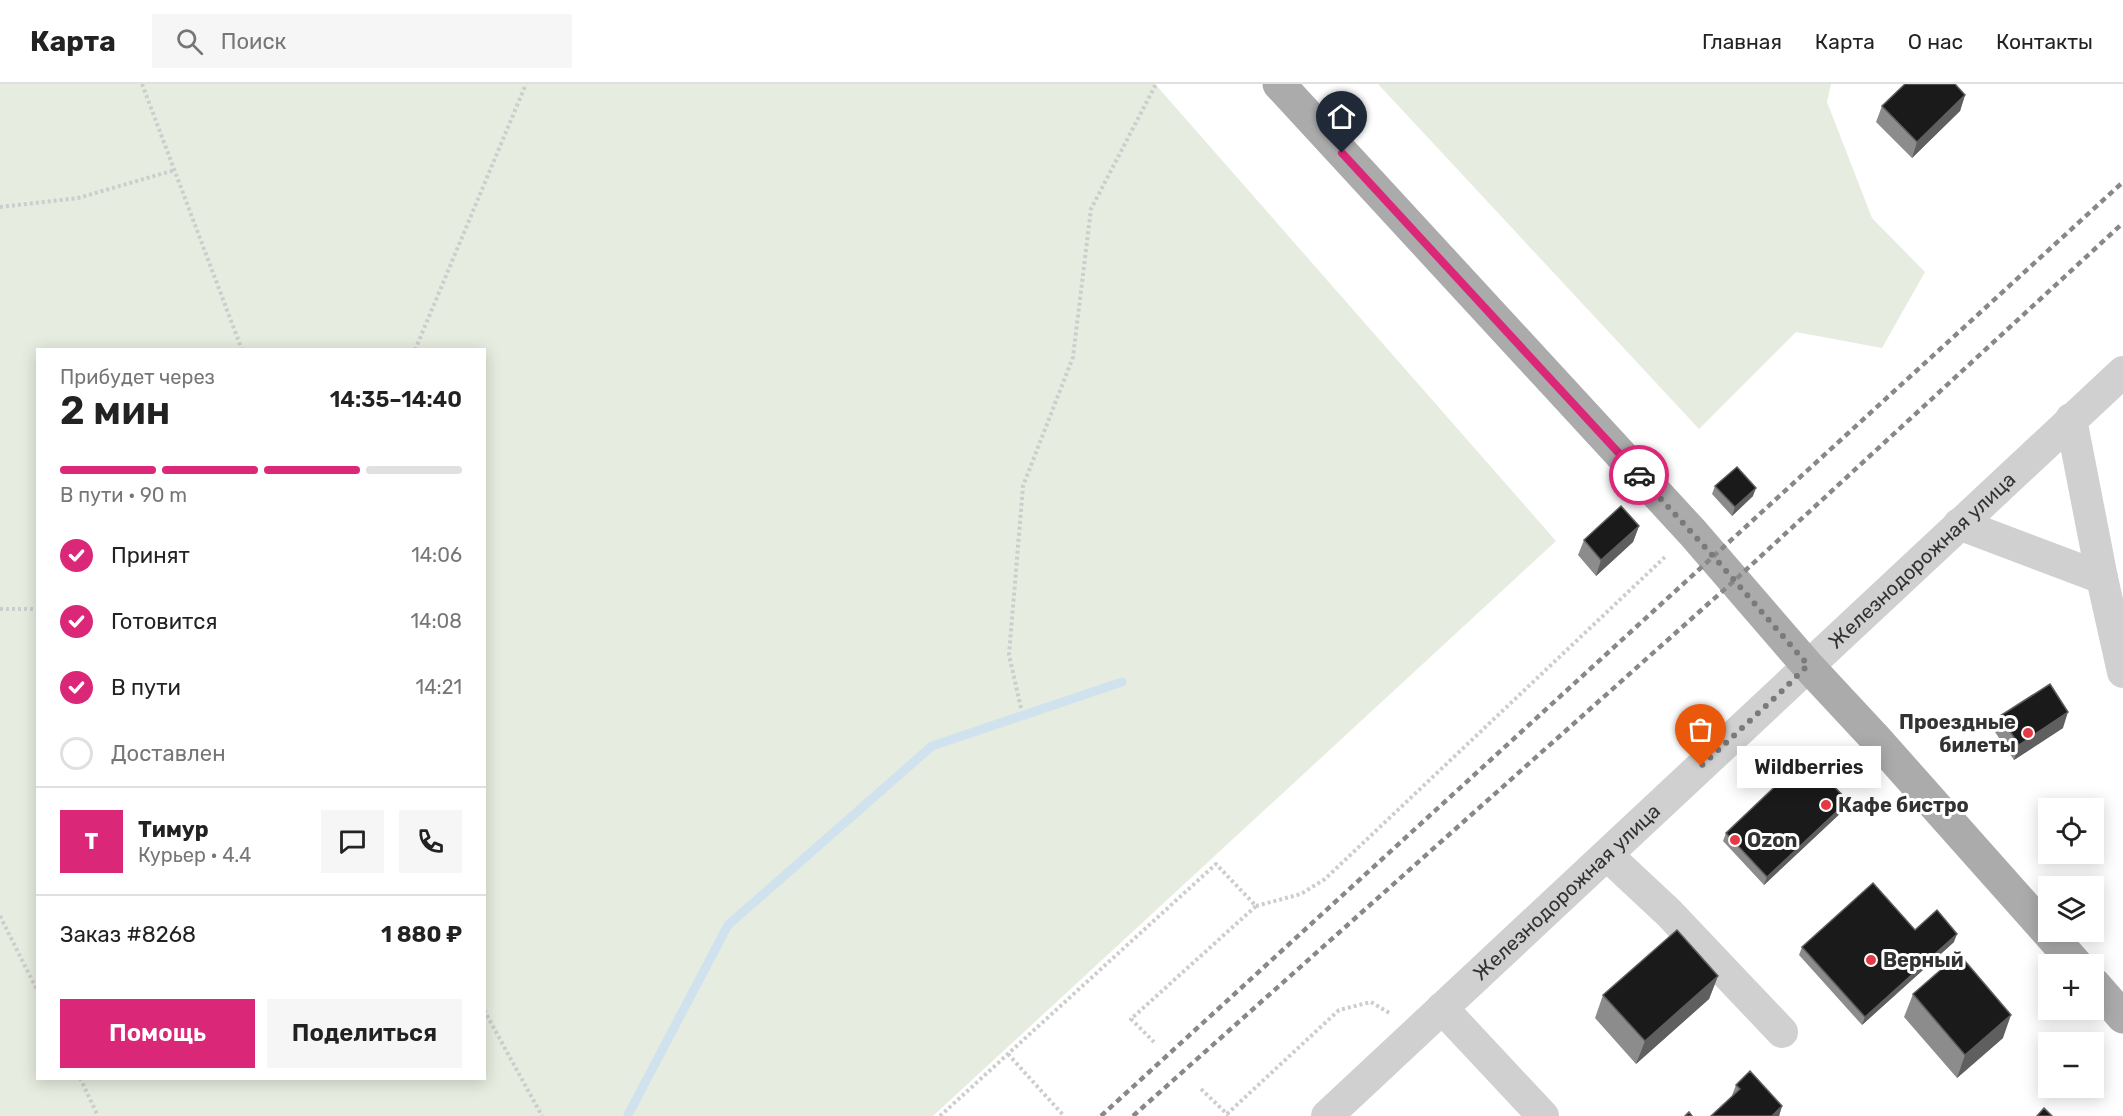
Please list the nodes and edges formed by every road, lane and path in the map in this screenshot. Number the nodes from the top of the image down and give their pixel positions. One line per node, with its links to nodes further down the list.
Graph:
1 (142, 84): 5 (path)
2 (525, 84): 8 (path)
3 (1156, 84): 18 (path)
4 (1279, 84): 16 (main road)
5 (175, 170): 6 (path); 7 (path)
6 (0, 207)
7 (241, 348)
8 (416, 348)
9 (2123, 372): 10 (street, Железнодорожная улица)
10 (2072, 419): 11 (street, Железнодорожная улица); 13 (street)
11 (1959, 524): 13 (street); 16 (street, Железнодорожная улица)
12 (1665, 557): 20 (path)
13 (2102, 578): 17 (street)
14 (0, 609): 15 (path)
15 (36, 609)
16 (1808, 665): 19 (street, Железнодорожная улица); 22 (main road)
17 (2123, 672)
18 (1021, 708)
19 (1607, 855): 25 (street, Железнодорожная улица); 29 (street)
20 (1256, 906): 30 (path); 31 (path)
21 (0, 916): 23 (path)
22 (2067, 954)
23 (36, 988)
24 (2104, 995): 27 (main road)
25 (1442, 1008): 28 (street, Железнодорожная улица); 39 (street)
26 (486, 1014): 35 (path)
27 (2123, 1017)
28 (1418, 1030): 33 (path); 38 (street, Железнодорожная улица)
29 (1782, 1032)
30 (1154, 1042)
31 (1008, 1054): 36 (path); 37 (path)
32 (81, 1080): 34 (path)
33 (1201, 1089)
34 (99, 1116)
35 (542, 1116)
36 (940, 1116)
37 (1064, 1116)
38 (1327, 1116)
39 (1543, 1116)

